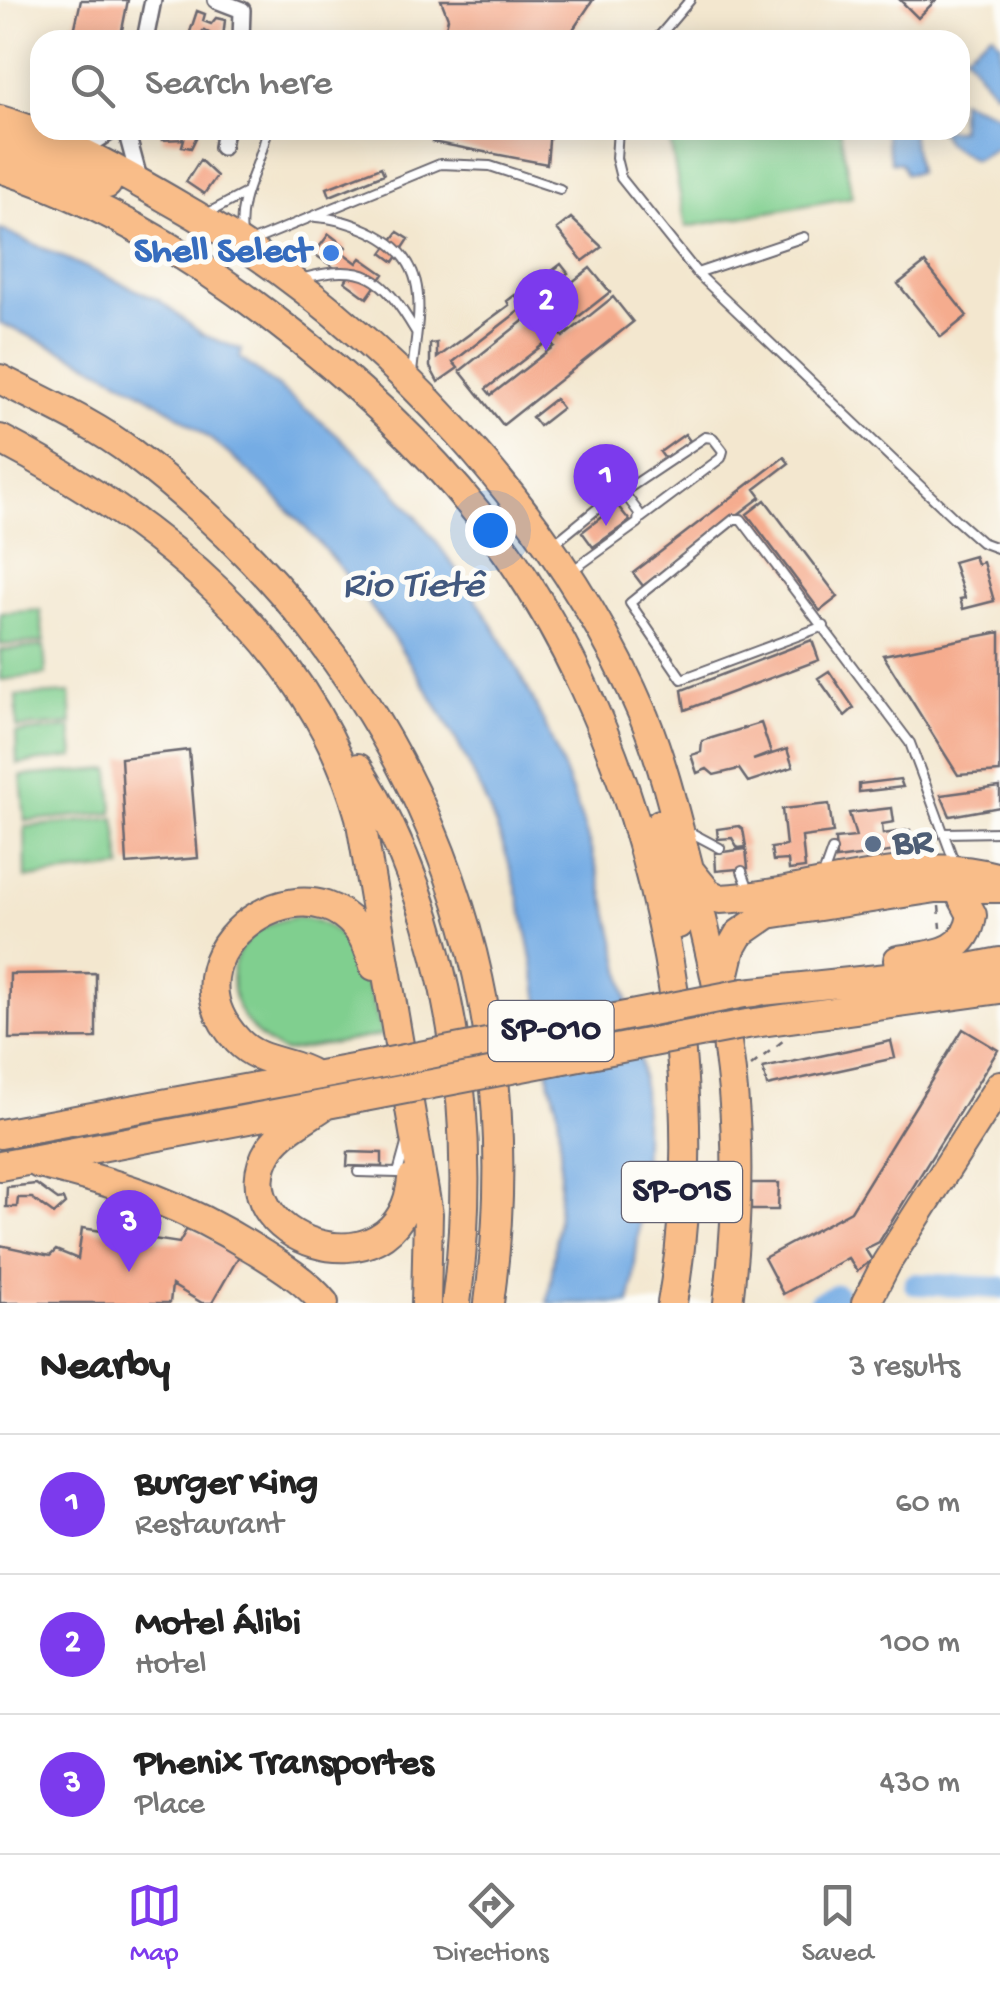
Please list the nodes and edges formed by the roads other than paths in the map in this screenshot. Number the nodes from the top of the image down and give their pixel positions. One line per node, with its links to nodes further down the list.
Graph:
1 (154, 0): 5 (street)
2 (216, 0): 4 (street)
3 (690, 0): 7 (lane)
4 (243, 5): 6 (street)
5 (147, 30)
6 (242, 30)
7 (664, 30)
8 (4, 125): 9 (highway); 17 (highway)
9 (30, 134)
10 (46, 140): 15 (highway)
11 (97, 140): 15 (street)
12 (130, 140): 17 (street)
13 (265, 140): 19 (lane)
14 (617, 140): 24 (lane)
15 (79, 152): 17 (highway)
16 (0, 168): 53 (highway, SP-015)
17 (151, 189): 20 (highway)
18 (560, 189): 21 (lane)
19 (244, 194): 20 (lane); 23 (lane)
20 (195, 215): 23 (highway)
21 (313, 217): 23 (lane); 26 (lane)
22 (804, 237): 24 (lane)
23 (244, 244): 25 (highway)
24 (697, 273): 33 (lane)
25 (294, 281): 26 (lane); 28 (highway)
26 (416, 332): 28 (lane)
27 (0, 379): 69 (highway)
28 (411, 383): 32 (highway)
29 (0, 440): 36 (highway)
30 (620, 494): 31 (lane); 31 (lane); 32 (lane)
31 (641, 518): 34 (lane)
32 (548, 549): 34 (highway)
33 (1000, 549)
34 (565, 575): 37 (highway)
35 (824, 626): 35 (lane); 40 (lane)
36 (286, 664): 52 (highway); 68 (highway)
37 (642, 714): 38 (highway); 53 (highway)
38 (678, 826): 41 (lane); 43 (highway)
39 (1000, 832): 40 (lane)
40 (945, 833): 46 (lane)
41 (720, 848)
42 (832, 850): 45 (lane)
43 (690, 870): 45 (highway); 51 (highway)
44 (1000, 878): 46 (highway)
45 (820, 882): 46 (highway)
46 (951, 886): 47 (highway); 49 (highway); 51 (highway)
47 (1000, 888)
48 (1000, 962): 49 (highway, SP-010)
49 (850, 979): 51 (highway, SP-010)
50 (1000, 989): 56 (highway, SP-010, bridge)
51 (733, 993): 54 (highway, SP-010, bridge); 71 (highway)
52 (394, 1023): 54 (highway); 59 (highway)
53 (679, 1029): 70 (highway, SP-015)
54 (314, 1076): 57 (highway, SP-010)
55 (1000, 1085): 65 (highway)
56 (325, 1105): 61 (highway, SP-010); 64 (highway)
57 (75, 1120): 58 (highway); 60 (highway, SP-010)
58 (0, 1122)
59 (413, 1128): 63 (lane); 64 (highway); 67 (highway)
60 (0, 1134)
61 (14, 1164): 66 (highway)
62 (358, 1172): 63 (lane)
63 (398, 1173): 64 (lane)
64 (410, 1202)
65 (867, 1296)
66 (324, 1303)
67 (426, 1303)
68 (456, 1303)
69 (489, 1303)
70 (672, 1303)
71 (728, 1303)

